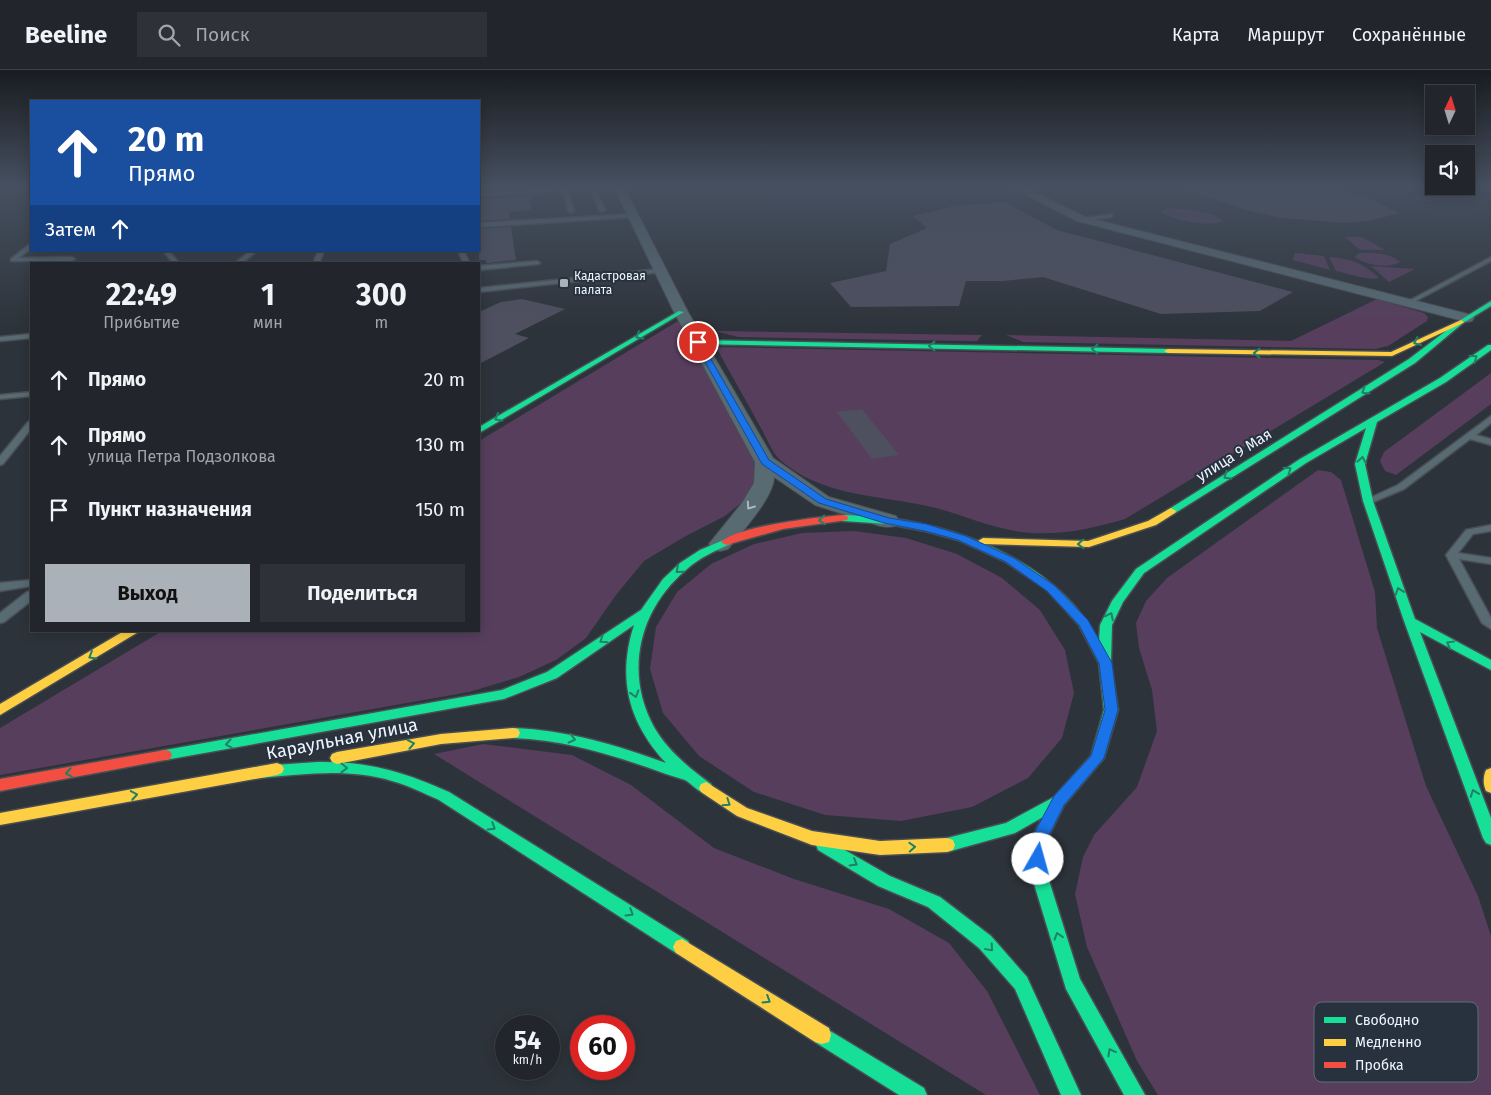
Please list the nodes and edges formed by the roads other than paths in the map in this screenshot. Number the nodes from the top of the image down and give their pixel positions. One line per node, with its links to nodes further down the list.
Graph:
1 (643, 233): 12 (street)
2 (1139, 233): 14 (street)
3 (30, 247): 7 (lane)
4 (167, 252): 8 (lane)
5 (253, 252): 9 (lane)
6 (1491, 259): 14 (lane)
7 (73, 262)
8 (175, 262)
9 (240, 262)
10 (538, 263): 11 (lane)
11 (480, 268)
12 (660, 271): 13 (lane); 16 (street)
13 (480, 290)
14 (1408, 303): 17 (street)
15 (1491, 304): 17 (main road, улица 9 Мая)
16 (681, 312): 20 (street); 27 (main road, one-way to 27)
17 (1464, 320): 20 (main road, one-way to 20); 35 (main road, улица 9 Мая, one-way to 35)
18 (30, 336): 19 (lane)
19 (0, 339)
20 (698, 342): 31 (street)
21 (1491, 347): 25 (main road, one-way to 21)
22 (30, 394): 23 (lane)
23 (0, 397)
24 (1491, 419): 28 (lane)
25 (1373, 420): 32 (main road, one-way to 25); 47 (main road, one-way to 25)
26 (30, 425): 30 (lane)
27 (480, 429)
28 (1470, 436): 29 (lane); 32 (lane)
29 (1491, 442)
30 (0, 462)
31 (765, 462): 33 (street); 36 (street, one-way to 36)
32 (1368, 501): 44 (main road, one-way to 32)
33 (888, 521): 35 (main road); 36 (main road, one-way to 36)
34 (1491, 528): 37 (lane)
35 (962, 538): 47 (main road)
36 (720, 544): 42 (main road, one-way to 42)
37 (1451, 555): 38 (lane); 45 (lane)
38 (1491, 561)
39 (30, 583): 40 (lane)
40 (0, 587)
41 (30, 596): 43 (lane)
42 (643, 613): 52 (main road, one-way to 52); 53 (main road, Караульная улица, one-way to 53)
43 (0, 619)
44 (1410, 621): 48 (main road, one-way to 44); 58 (main road, one-way to 44)
45 (1491, 625)
46 (132, 632): 49 (main road, one-way to 49)
47 (1105, 663): 55 (main road)
48 (1491, 666)
49 (0, 710)
50 (260, 772): 52 (main road, Караульная улица, one-way to 52); 56 (main road, Караульная улица, one-way to 50); 59 (main road, one-way to 59)
51 (1491, 774): 54 (main road)
52 (687, 775): 57 (main road, one-way to 57)
53 (0, 785)
54 (1491, 787)
55 (1059, 800): 57 (main road, one-way to 55); 61 (main road, one-way to 55)
56 (0, 819)
57 (812, 838): 60 (main road, one-way to 60)
58 (1491, 838)
59 (917, 1095)
60 (1071, 1095)
61 (1135, 1095)

